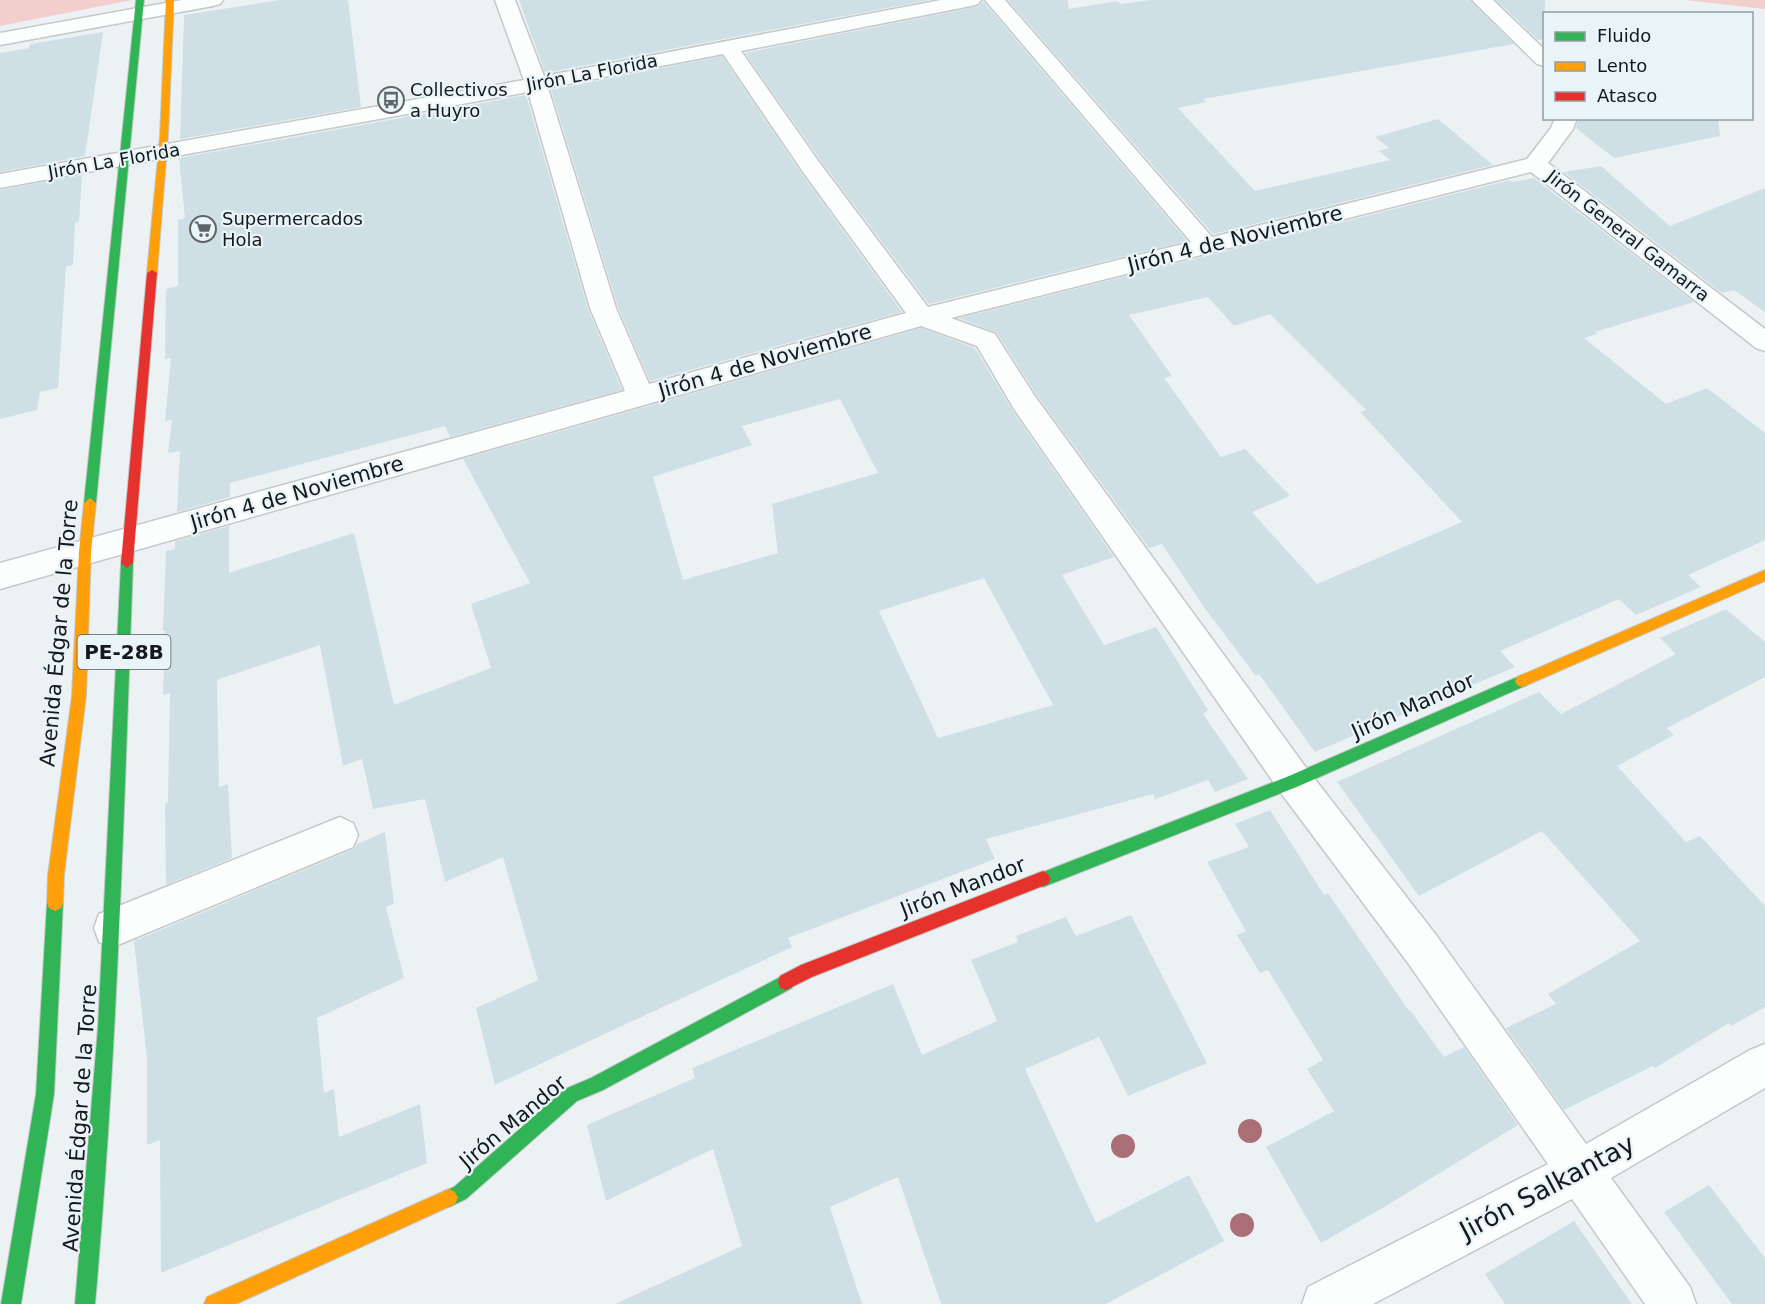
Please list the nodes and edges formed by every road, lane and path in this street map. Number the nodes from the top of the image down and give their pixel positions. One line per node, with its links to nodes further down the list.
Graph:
1 (213, 0): 6 (street)
2 (505, 0): 11 (street)
3 (971, 0): 9 (street, Jirón La Florida)
4 (995, 0): 17 (street)
5 (1482, 0): 10 (street)
6 (170, 4): 7 (street); 13 (main road, Avenida Édgar de la Torre / PE-28B)
7 (140, 7): 8 (street); 14 (main road, Avenida Édgar de la Torre / PE-28B)
8 (0, 39)
9 (728, 47): 11 (street, Jirón La Florida); 18 (street)
10 (1543, 58)
11 (536, 84): 13 (street, Jirón La Florida); 20 (street)
12 (1565, 120): 15 (street, Jirón General Gamarra)
13 (164, 152): 14 (street, Jirón La Florida); 21 (main road, Avenida Édgar de la Torre / PE-28B)
14 (124, 158): 16 (street, Jirón La Florida); 22 (main road, Avenida Édgar de la Torre / PE-28B)
15 (1535, 164): 17 (street, Jirón 4 de Noviembre); 19 (street, Jirón General Gamarra)
16 (0, 181)
17 (1207, 246): 18 (street, Jirón 4 de Noviembre)
18 (922, 317): 20 (street, Jirón 4 de Noviembre); 25 (street)
19 (1765, 342)
20 (641, 396): 21 (street, Jirón 4 de Noviembre)
21 (129, 541): 22 (street, Jirón 4 de Noviembre); 27 (main road, Avenida Édgar de la Torre / PE-28B)
22 (86, 552): 24 (street, Jirón 4 de Noviembre); 30 (main road, Avenida Édgar de la Torre / PE-28B)
23 (1765, 575): 25 (main road, Jirón Mandor)
24 (0, 576)
25 (1294, 781): 29 (street); 32 (main road, Jirón Mandor)
26 (340, 835): 27 (street)
27 (113, 928): 31 (main road, Avenida Édgar de la Torre / PE-28B)
28 (1765, 1065): 29 (street, Jirón Salkantay)
29 (1579, 1172): 33 (street, Jirón Salkantay); 34 (street)
30 (11, 1304)
31 (85, 1304)
32 (214, 1304)
33 (1325, 1304)
34 (1673, 1304)

